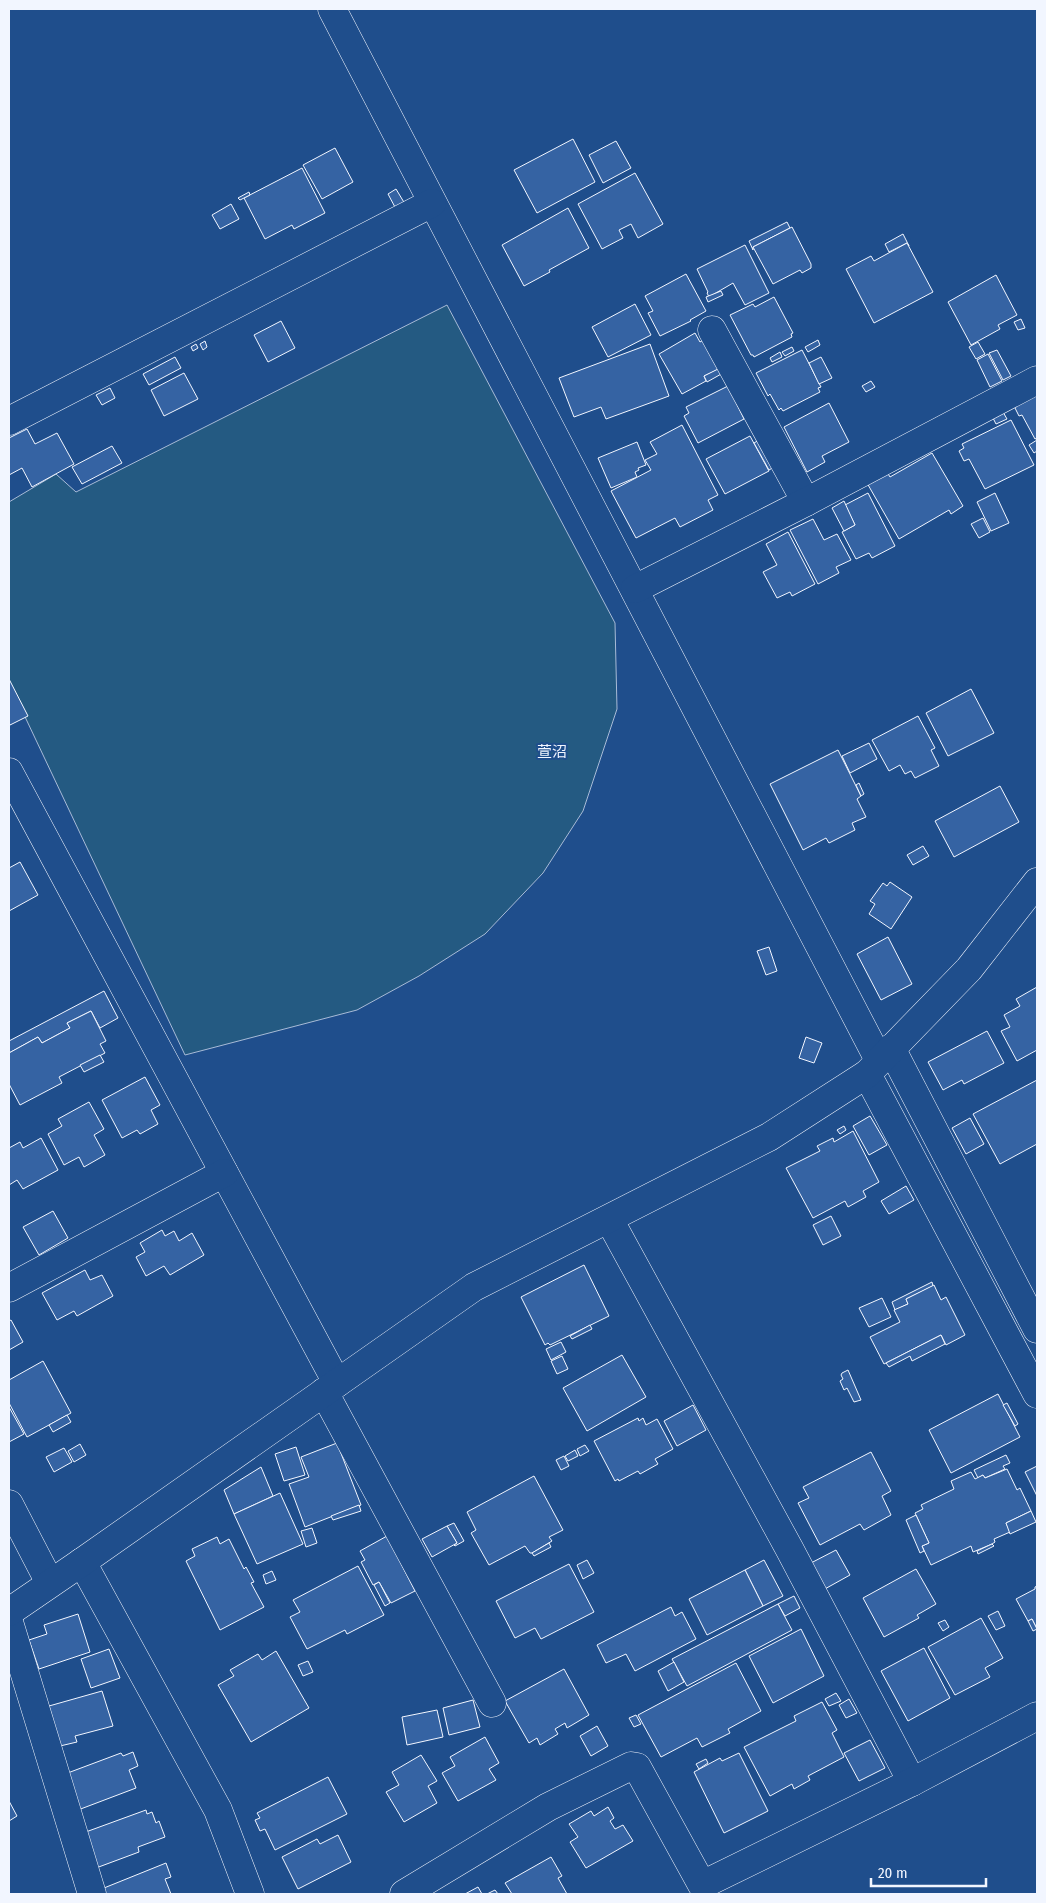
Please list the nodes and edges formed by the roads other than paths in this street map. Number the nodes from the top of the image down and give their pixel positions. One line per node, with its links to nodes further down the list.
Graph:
1 (332, 9): 2 (street)
2 (432, 203): 5 (street); 7 (street)
3 (712, 330): 6 (street)
4 (1037, 380): 6 (street)
5 (9, 421)
6 (806, 502): 7 (street)
7 (634, 589): 10 (street)
8 (9, 772): 13 (street)
9 (1037, 882): 10 (street)
10 (879, 1061): 11 (street); 12 (street); 14 (street)
11 (946, 1155): 12 (street); 16 (street)
12 (917, 1168): 18 (street)
13 (224, 1173): 15 (street); 17 (street)
14 (609, 1219): 17 (street); 26 (street)
15 (9, 1288)
16 (1037, 1329)
17 (331, 1387): 20 (street); 24 (street)
18 (1037, 1394)
19 (9, 1504): 21 (street)
20 (82, 1562): 21 (street); 29 (street)
21 (50, 1583): 22 (street)
22 (9, 1612)
23 (9, 1622): 28 (street)
24 (492, 1704)
25 (1037, 1716): 26 (street)
26 (912, 1782): 27 (street)
27 (696, 1890): 30 (street)
28 (92, 1894)
29 (250, 1894)
30 (404, 1894)

